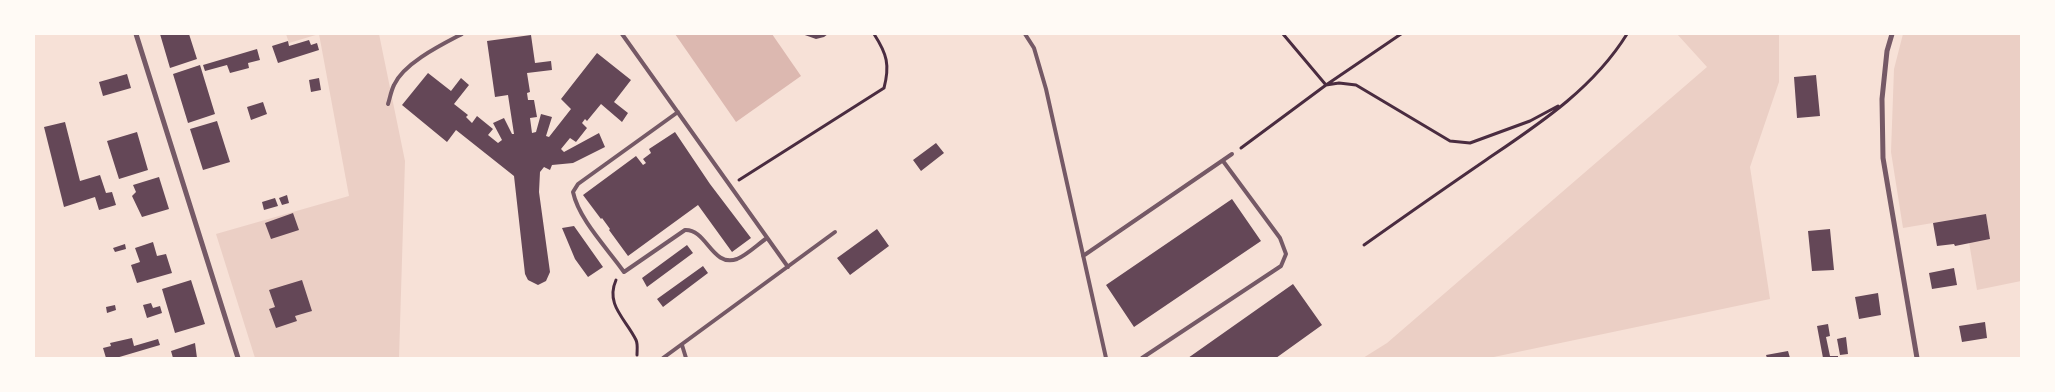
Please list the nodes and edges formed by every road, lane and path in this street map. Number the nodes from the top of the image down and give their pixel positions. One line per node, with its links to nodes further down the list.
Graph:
1 (136, 34): 25 (street)
2 (462, 34): 12 (lane)
3 (624, 34): 13 (lane)
4 (874, 34): 16 (path)
5 (1025, 34): 20 (lane)
6 (1284, 34): 10 (path)
7 (1401, 34): 10 (path)
8 (1627, 34): 11 (path)
9 (1892, 34): 30 (street)
10 (1326, 86): 11 (path); 14 (path)
11 (1566, 102): 19 (path)
12 (388, 104)
13 (678, 112): 16 (lane); 22 (lane)
14 (1232, 154): 15 (lane)
15 (1223, 161): 20 (lane); 29 (lane)
16 (730, 186): 18 (lane)
17 (835, 232): 21 (lane)
18 (767, 238): 21 (lane); 22 (lane)
19 (1364, 245)
20 (1083, 256): 28 (lane)
21 (788, 267): 23 (lane)
22 (624, 272): 24 (path)
23 (682, 345): 26 (lane); 27 (lane)
24 (637, 355)
25 (238, 358)
26 (663, 358)
27 (686, 358)
28 (1106, 358)
29 (1142, 358)
30 (1917, 358)

